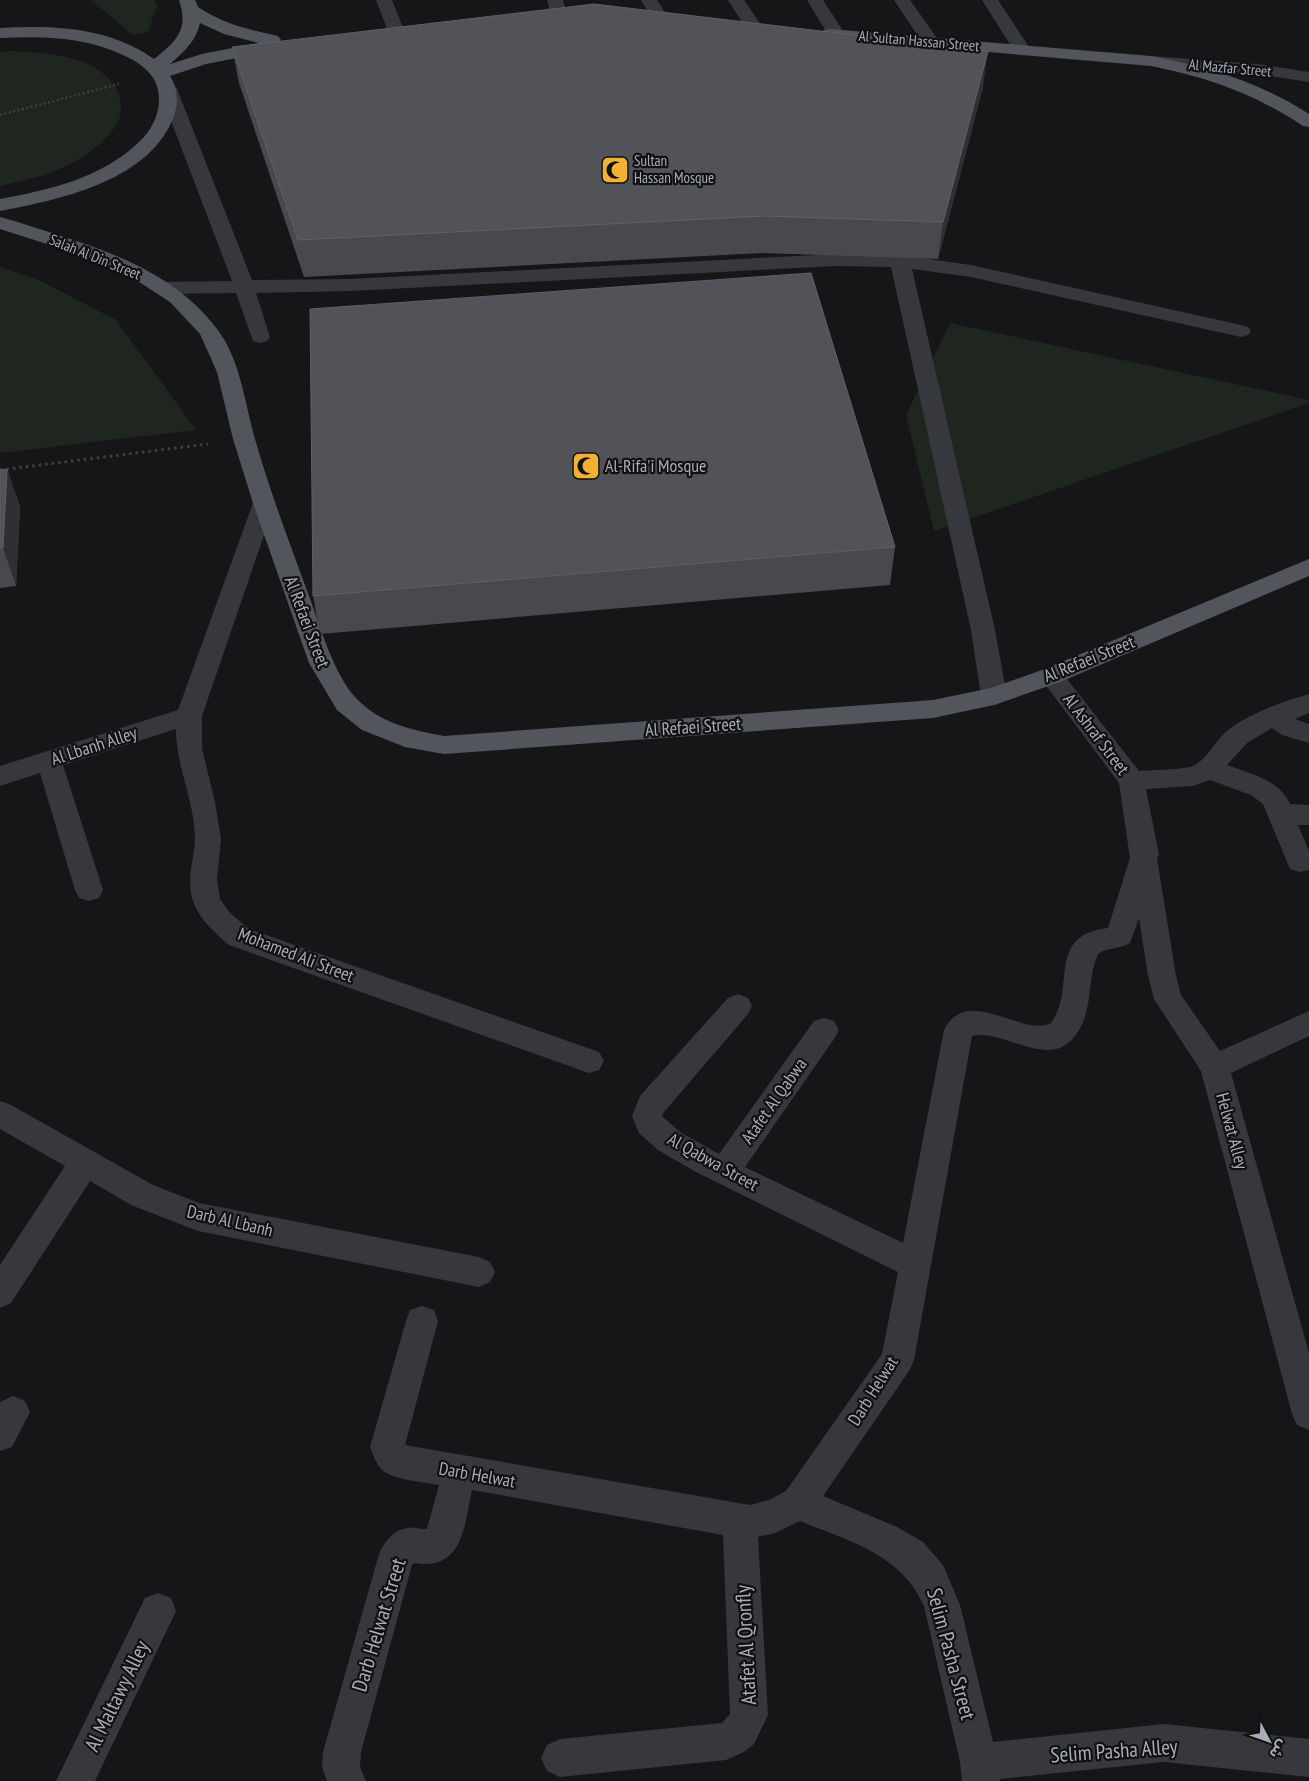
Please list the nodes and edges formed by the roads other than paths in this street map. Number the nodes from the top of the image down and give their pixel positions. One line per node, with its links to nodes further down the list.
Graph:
1 (384, 0): 22 (street)
2 (555, 0): 11 (street)
3 (649, 0): 10 (street)
4 (736, 0): 16 (street)
5 (815, 0): 21 (street)
6 (902, 0): 24 (street)
7 (990, 0): 25 (street)
8 (189, 5): 27 (main road); 27 (main road)
9 (645, 23): 10 (main road)
10 (663, 23): 13 (main road)
11 (561, 24): 12 (main road); 14 (main road)
12 (581, 24)
13 (681, 24)
14 (543, 25)
15 (736, 27): 16 (main road)
16 (754, 28): 17 (main road)
17 (772, 29)
18 (809, 32): 21 (main road, Al Sultan Hassan Street)
19 (0, 33): 27 (main road)
20 (417, 33): 22 (main road)
21 (836, 34): 24 (main road, Al Sultan Hassan Street)
22 (397, 35): 23 (main road)
23 (378, 36)
24 (930, 41): 25 (main road, Al Sultan Hassan Street)
25 (1022, 50): 26 (main road, Al Sultan Hassan Street)
26 (1151, 61): 28 (street, Al Mazfar Street); 29 (main road, Al Sultan Hassan Street)
27 (161, 76): 30 (main road); 33 (street)
28 (1309, 77)
29 (1309, 122)
30 (0, 205)
31 (0, 223): 34 (main road, Salah Al Din Street)
32 (900, 260): 33 (street); 35 (street); 41 (street)
33 (244, 287): 34 (street); 36 (street)
34 (161, 288): 37 (main road, Salah Al Din Street)
35 (1241, 332)
36 (260, 337)
37 (244, 439): 38 (main road, Al Refaei Street)
38 (264, 503): 41 (main road, Al Refaei Street); 43 (street, Mohamed Ali Street)
39 (1309, 567): 40 (main road, Al Refaei Street)
40 (1051, 676): 41 (main road, Al Refaei Street); 49 (street, Al Ashraf Street)
41 (994, 696)
42 (1309, 703): 44 (street)
43 (189, 716): 46 (street, Al Lbanh Alley); 58 (street, Mohamed Ali Street)
44 (1274, 718): 45 (street); 47 (street)
45 (1309, 734)
46 (49, 760): 48 (street, Al Lbanh Alley); 54 (street)
47 (1209, 769): 49 (street); 50 (street)
48 (0, 776)
49 (1132, 781): 52 (street, Al Ashraf Street)
50 (1282, 814): 51 (street); 53 (street)
51 (1309, 815)
52 (1145, 855): 59 (street, Helwat Alley); 63 (street, Darb Helwat)
53 (1300, 862)
54 (89, 890)
55 (738, 1006): 62 (street, Al Qabwa Street)
56 (1309, 1024): 59 (street)
57 (824, 1030): 62 (street, Atafet Al Qabwa)
58 (589, 1061)
59 (1215, 1067): 67 (street, Helwat Alley)
60 (0, 1114): 61 (street, Darb Al Lbanh)
61 (84, 1163): 64 (street, Darb Al Lbanh); 65 (street)
62 (724, 1171): 63 (street, Al Qabwa Street)
63 (914, 1264): 69 (street, Darb Helwat)
64 (479, 1272)
65 (0, 1292)
66 (422, 1321): 68 (street, Darb Helwat)
67 (1307, 1402)
68 (459, 1472): 70 (street, Darb Helwat); 76 (street, Darb Helwat Street)
69 (798, 1503): 70 (street, Darb Helwat); 74 (street, Selim Pasha Street)
70 (740, 1521): 72 (street, Atafet Al Qronfly)
71 (158, 1611): 75 (street, Al Maltawy Alley)
72 (560, 1758)
73 (1309, 1758): 74 (street, Selim Pasha Alley)
74 (980, 1772)
75 (75, 1781)
76 (347, 1781)

